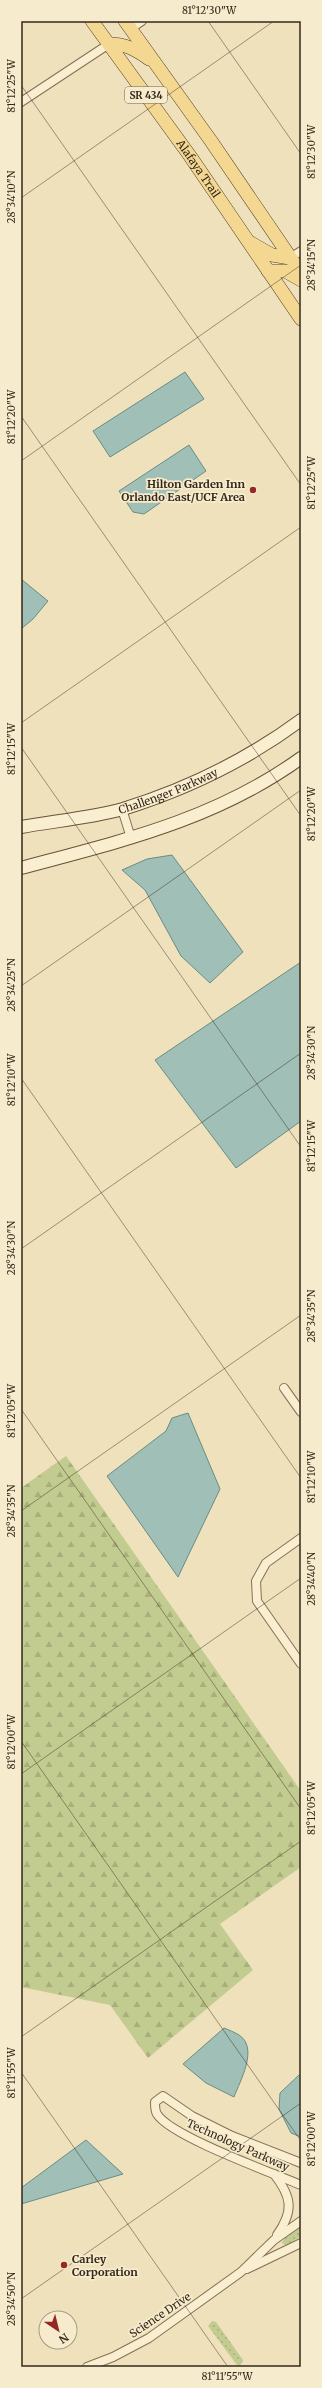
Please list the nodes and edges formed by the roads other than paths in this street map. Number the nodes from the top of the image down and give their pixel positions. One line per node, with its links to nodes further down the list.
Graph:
1 (92, 21): 4 (main road, Alafaya Trail / SR 434)
2 (142, 21): 3 (street)
3 (128, 25): 5 (main road, SR 434)
4 (109, 44): 5 (main road); 6 (street); 7 (main road, Alafaya Trail / SR 434)
5 (157, 64): 8 (main road, SR 434)
6 (21, 102)
7 (248, 242): 8 (main road); 9 (main road, Alafaya Trail / SR 434)
8 (296, 254): 10 (main road, SR 434)
9 (268, 271): 11 (main road); 12 (main road, Alafaya Trail / SR 434)
10 (301, 273)
11 (301, 280)
12 (301, 319)
13 (301, 720): 15 (main road, Challenger Parkway)
14 (301, 758): 17 (main road)
15 (122, 809): 16 (main road, Challenger Parkway); 17 (street)
16 (21, 827)
17 (131, 838): 18 (main road)
18 (21, 868)
19 (284, 1388): 20 (street)
20 (301, 1412)
21 (301, 1538): 22 (street)
22 (301, 1664)
23 (301, 2163): 24 (street, Technology Parkway)
24 (274, 2173): 25 (street, Technology Parkway); 27 (street)
25 (301, 2185)
26 (301, 2221): 27 (street, Science Drive)
27 (274, 2240): 29 (street, Science Drive)
28 (301, 2242): 29 (street, Science Drive)
29 (241, 2272): 30 (street, Science Drive)
30 (87, 2367)

